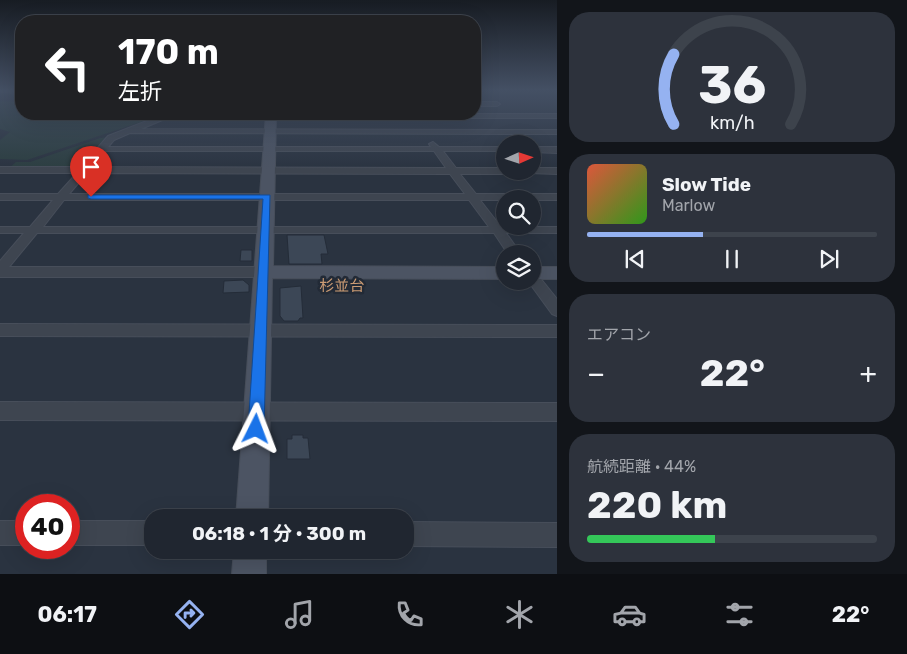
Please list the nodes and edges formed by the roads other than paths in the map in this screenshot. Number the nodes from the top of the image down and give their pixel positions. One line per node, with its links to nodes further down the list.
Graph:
1 (156, 120): 3 (street)
2 (271, 120): 4 (street)
3 (128, 131): 4 (street); 7 (street)
4 (270, 131): 5 (street); 8 (street)
5 (424, 132): 6 (street); 9 (street)
6 (557, 132)
7 (102, 149): 8 (street); 14 (street)
8 (270, 149): 9 (street); 15 (street)
9 (438, 149): 10 (street); 16 (street)
10 (496, 150)
11 (541, 150): 12 (street)
12 (557, 150)
13 (0, 170): 14 (street)
14 (84, 170): 15 (street); 21 (street)
15 (269, 171): 16 (street); 22 (street)
16 (454, 171): 17 (street); 23 (street)
17 (496, 171)
18 (541, 171): 19 (street)
19 (557, 171)
20 (0, 197): 21 (street)
21 (62, 197): 22 (street); 27 (street)
22 (267, 197): 23 (street); 28 (street)
23 (473, 197): 24 (street); 25 (street)
24 (557, 197)
25 (496, 227)
26 (0, 230): 27 (street)
27 (34, 230): 28 (street); 32 (street)
28 (266, 230): 29 (street); 33 (street)
29 (496, 230)
30 (541, 230): 31 (street)
31 (557, 230)
32 (0, 271): 33 (street)
33 (264, 272): 34 (street); 40 (street)
34 (496, 273)
35 (557, 273): 36 (street)
36 (541, 274)
37 (541, 288): 38 (street)
38 (557, 310)
39 (0, 330): 40 (street)
40 (261, 330): 41 (street); 43 (street)
41 (557, 331)
42 (0, 411): 43 (street)
43 (257, 411): 44 (street); 45 (street)
44 (557, 412)
45 (252, 509)
46 (0, 533): 47 (street)
47 (15, 533)
48 (80, 533): 49 (street)
49 (144, 533)
50 (414, 534): 51 (street)
51 (557, 534)
52 (250, 559): 53 (street)
53 (249, 574)

